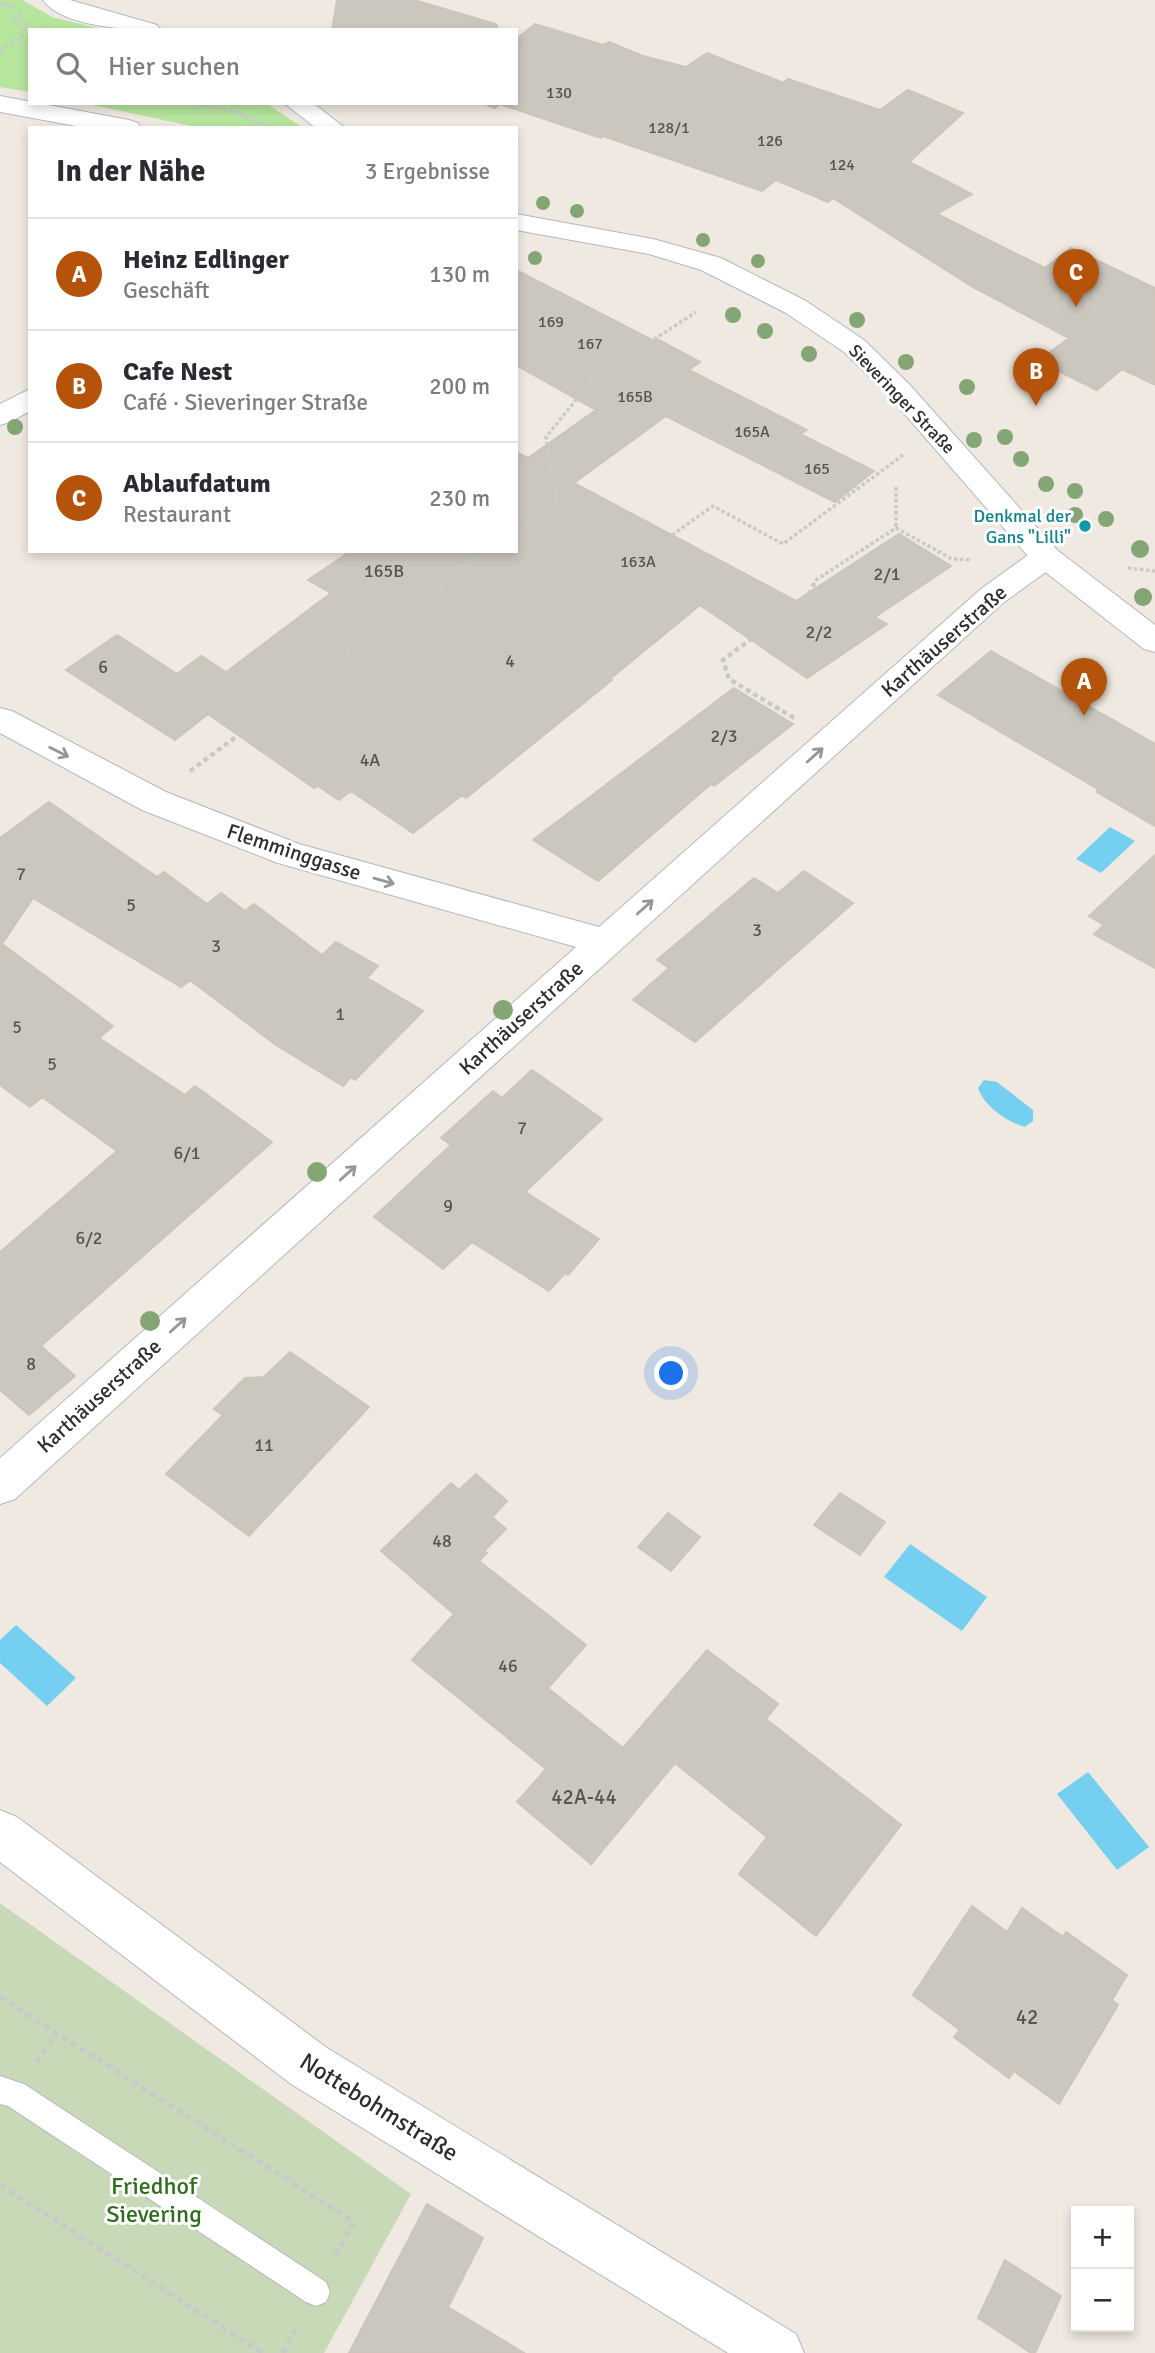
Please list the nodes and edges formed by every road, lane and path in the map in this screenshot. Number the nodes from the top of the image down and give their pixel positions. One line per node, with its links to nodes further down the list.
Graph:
1 (55, 0): 3 (street)
2 (0, 2): 4 (path)
3 (140, 28)
4 (21, 37): 5 (path); 6 (path)
5 (28, 37)
6 (0, 50)
7 (0, 104): 10 (street)
8 (200, 105): 11 (path)
9 (299, 105): 12 (street)
10 (118, 126)
11 (266, 126)
12 (330, 126)
13 (518, 222): 23 (street, Sieveringer Straße)
14 (696, 312): 20 (path)
15 (28, 399): 16 (street)
16 (0, 416)
17 (900, 457): 21 (path)
18 (896, 487): 19 (path)
19 (896, 528): 24 (path); 27 (path)
20 (518, 530)
21 (672, 535)
22 (484, 553): 28 (path)
23 (1046, 557): 25 (street, Sieveringer Straße); 29 (street, Karthäuserstraße, one-way to 23)
24 (981, 560)
25 (1155, 641)
26 (0, 719): 29 (street, Flemminggasse, one-way to 29)
27 (801, 722)
28 (181, 777)
29 (605, 942): 30 (street, Karthäuserstraße, one-way to 29)
30 (0, 1485)
31 (0, 1833): 38 (street, Nottebohmstraße)
32 (0, 1997): 35 (path)
33 (0, 2090): 36 (lane)
34 (0, 2185): 37 (path)
35 (354, 2222)
36 (316, 2292)
37 (264, 2353)
38 (777, 2353)

